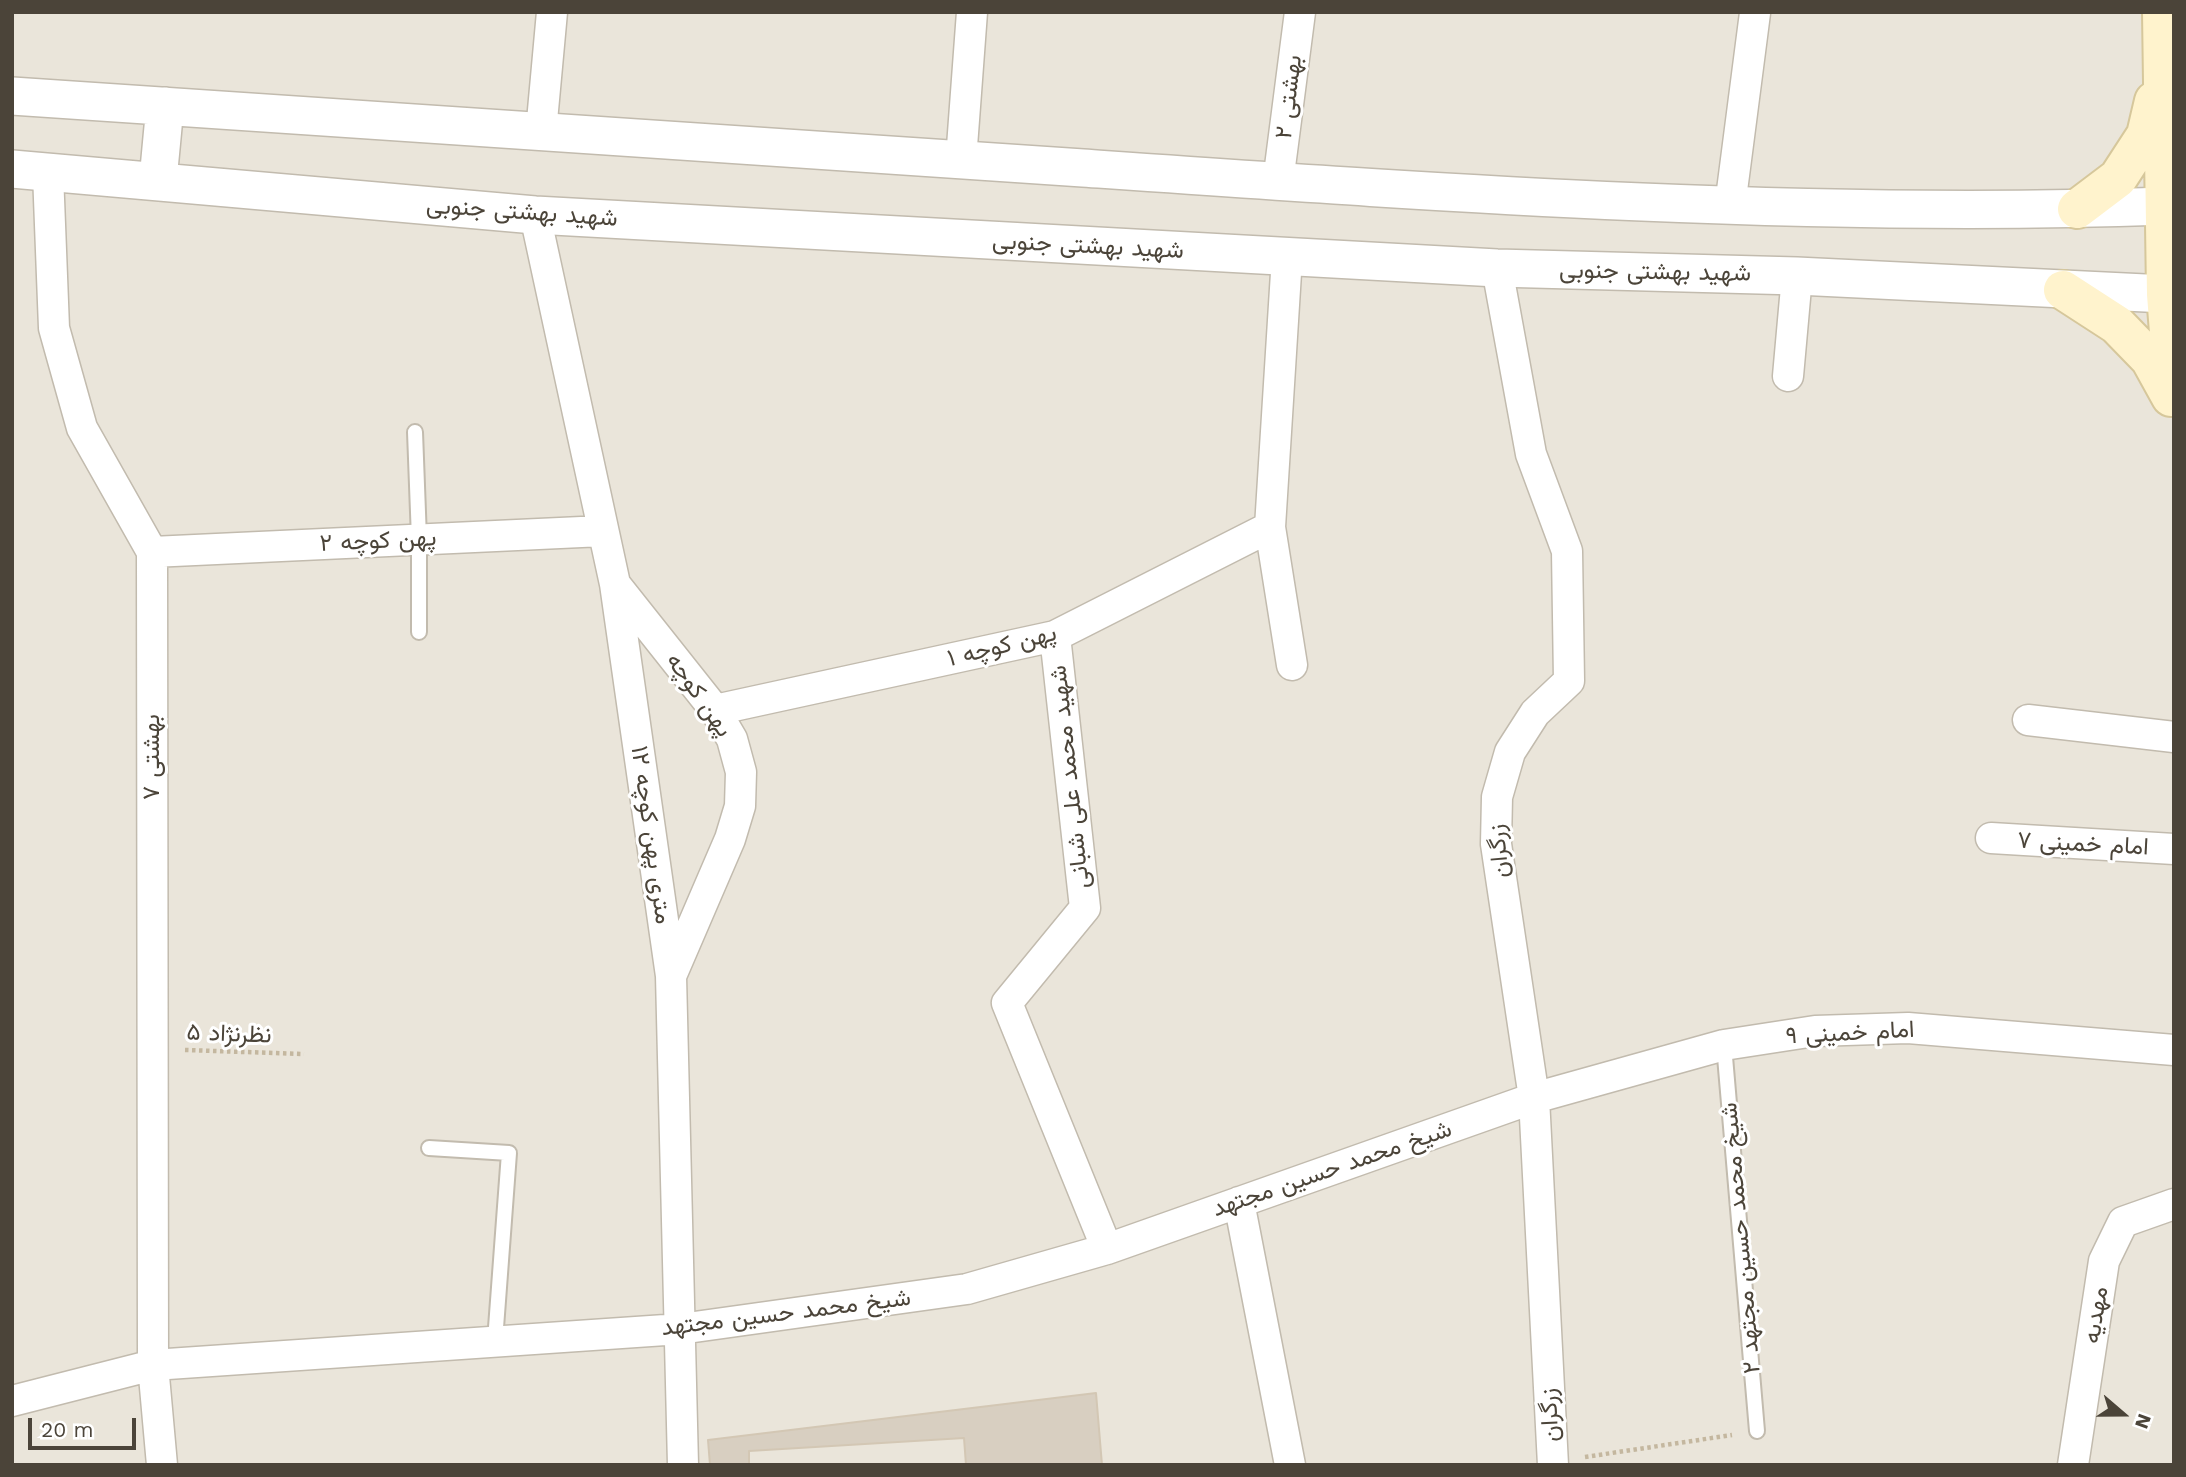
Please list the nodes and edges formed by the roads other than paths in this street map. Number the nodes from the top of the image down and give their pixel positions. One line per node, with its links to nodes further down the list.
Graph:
1 (552, 12): 9 (street)
2 (972, 12): 10 (street)
3 (1300, 12): 14 (street, بهشتی ۲)
4 (2162, 12): 6 (main road)
5 (1755, 13): 15 (street)
6 (2163, 65): 16 (main road); 17 (main road)
7 (12, 96): 8 (street)
8 (165, 106): 9 (street); 13 (street)
9 (541, 132): 10 (street)
10 (961, 160): 14 (street)
11 (12, 169): 12 (street, شهید بهشتی جنوبی)
12 (48, 173): 13 (street, شهید بهشتی جنوبی); 31 (street, بهشتی ۷)
13 (158, 180): 18 (street, شهید بهشتی جنوبی)
14 (1278, 182): 15 (street)
15 (1730, 206): 17 (street)
16 (2170, 206): 17 (street); 23 (main road)
17 (2077, 209)
18 (535, 215): 19 (street, شهید بهشتی جنوبی); 29 (street, ۱۲ متری پهن کوچه)
19 (1287, 257): 20 (street, شهید بهشتی جنوبی); 28 (street)
20 (1497, 268): 21 (street, شهید بهشتی جنوبی); 44 (street, زرگران)
21 (1797, 276): 22 (street, شهید بهشتی جنوبی); 24 (street)
22 (2063, 290): 23 (street, شهید بهشتی جنوبی); 26 (main road)
23 (2170, 294): 25 (main road)
24 (1788, 376)
25 (2174, 396)
26 (2174, 403)
27 (415, 432): 30 (lane)
28 (1270, 527): 34 (street, پهن کوچه ۱); 35 (street)
29 (604, 531): 30 (street, پهن کوچه ۲); 32 (street, ۱۲ متری پهن کوچه)
30 (419, 539): 31 (street, پهن کوچه ۲); 33 (lane)
31 (152, 552): 51 (street, بهشتی ۷)
32 (615, 584): 36 (street, پهن کوچه); 41 (street, ۱۲ متری پهن کوچه)
33 (419, 632)
34 (1055, 636): 36 (street, پهن کوچه ۱); 48 (street, شهید محمد علی شبانی)
35 (1292, 665)
36 (715, 710): 41 (street, پهن کوچه)
37 (2028, 720): 38 (street)
38 (2174, 737)
39 (1992, 838): 40 (street, امام خمینی ۷)
40 (2174, 849)
41 (671, 976): 49 (street, ۱۲ متری پهن کوچه)
42 (1724, 1045): 43 (street, امام خمینی ۹); 44 (street, امام خمینی ۹); 53 (lane, شیخ محمد حسین مجتهد ۲)
43 (2174, 1050)
44 (1534, 1098): 46 (street, شیخ محمد حسین مجتهد); 54 (street, زرگران)
45 (429, 1148): 50 (lane)
46 (1239, 1202): 48 (street, شیخ محمد حسین مجتهد); 57 (street)
47 (2174, 1204): 58 (street, مهدیه)
48 (1107, 1249): 49 (street, شیخ محمد حسین مجتهد)
49 (680, 1329): 50 (street, شیخ محمد حسین مجتهد); 56 (street, ۱۲ متری پهن کوچه)
50 (495, 1341): 51 (street, شیخ محمد حسین مجتهد)
51 (153, 1364): 52 (street, شیخ محمد حسین مجتهد); 55 (street, بهشتی ۷)
52 (12, 1401)
53 (1757, 1431)
54 (1553, 1464)
55 (162, 1465)
56 (684, 1465)
57 (1290, 1465)
58 (2073, 1465)

